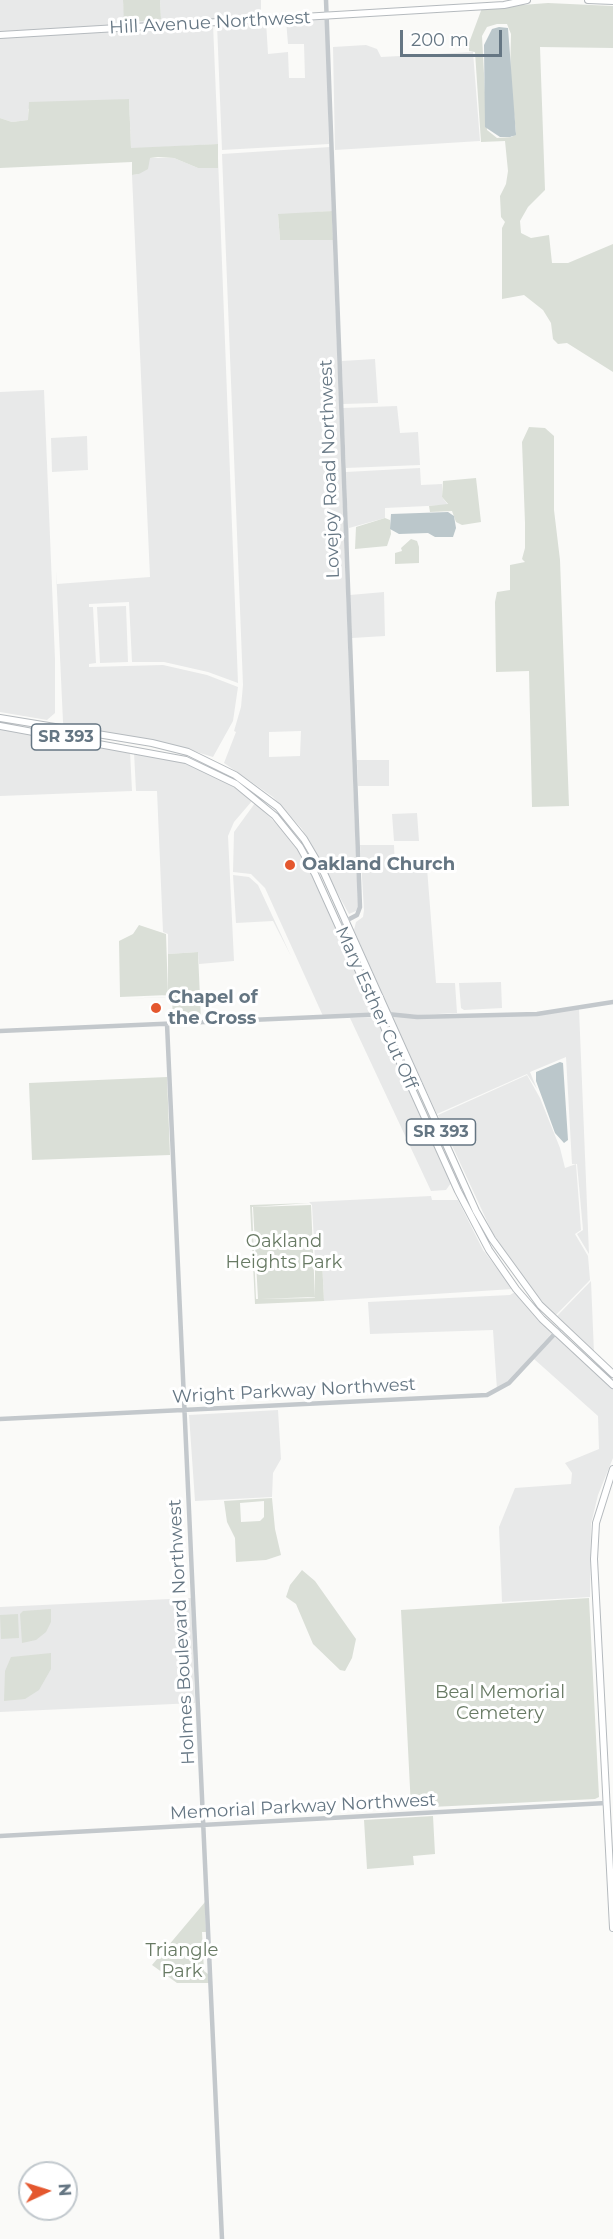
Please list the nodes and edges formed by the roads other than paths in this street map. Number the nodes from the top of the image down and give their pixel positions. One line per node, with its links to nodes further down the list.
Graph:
1 (326, 0): 5 (street, Lovejoy Road Northwest)
2 (527, 0): 5 (main road, Hill Avenue Northwest)
3 (588, 0): 4 (main road)
4 (612, 0)
5 (328, 16): 6 (main road, Hill Avenue Northwest); 11 (street, Lovejoy Road Northwest)
6 (0, 35)
7 (0, 718): 9 (main road, Mary Esther Cut Off / SR 393)
8 (0, 726): 10 (main road, Mary Esther Cut Off / SR 393)
9 (304, 839): 10 (main road); 11 (main road, Mary Esther Cut Off / SR 393)
10 (298, 844): 12 (main road, Mary Esther Cut Off / SR 393)
11 (346, 922): 12 (street); 14 (main road, Mary Esther Cut Off / SR 393)
12 (338, 926): 15 (main road, Mary Esther Cut Off / SR 393)
13 (613, 1002): 14 (street)
14 (387, 1014): 15 (street); 18 (main road, Mary Esther Cut Off / SR 393)
15 (379, 1015): 16 (street); 19 (main road, Mary Esther Cut Off / SR 393)
16 (168, 1024): 17 (street); 26 (street, Holmes Boulevard Northwest)
17 (0, 1031)
18 (427, 1102): 19 (main road); 20 (main road, Mary Esther Cut Off / SR 393)
19 (420, 1106): 21 (main road, Mary Esther Cut Off / SR 393)
20 (561, 1327): 21 (street, Wright Parkway Northwest); 23 (main road, Mary Esther Cut Off / SR 393)
21 (555, 1333): 22 (main road, Mary Esther Cut Off / SR 393); 26 (street, Wright Parkway Northwest)
22 (578, 1353): 23 (main road); 25 (main road, Mary Esther Cut Off / SR 393)
23 (594, 1357): 24 (main road, Mary Esther Cut Off / SR 393)
24 (613, 1374)
25 (613, 1385)
26 (185, 1410): 27 (street, Wright Parkway Northwest); 30 (street, Holmes Boulevard Northwest)
27 (0, 1419)
28 (613, 1469): 29 (main road)
29 (606, 1803): 30 (street, Memorial Parkway Northwest); 32 (main road)
30 (204, 1827): 31 (street, Memorial Parkway Northwest); 33 (street, Holmes Boulevard Northwest)
31 (0, 1836)
32 (613, 1928)
33 (222, 2239)

